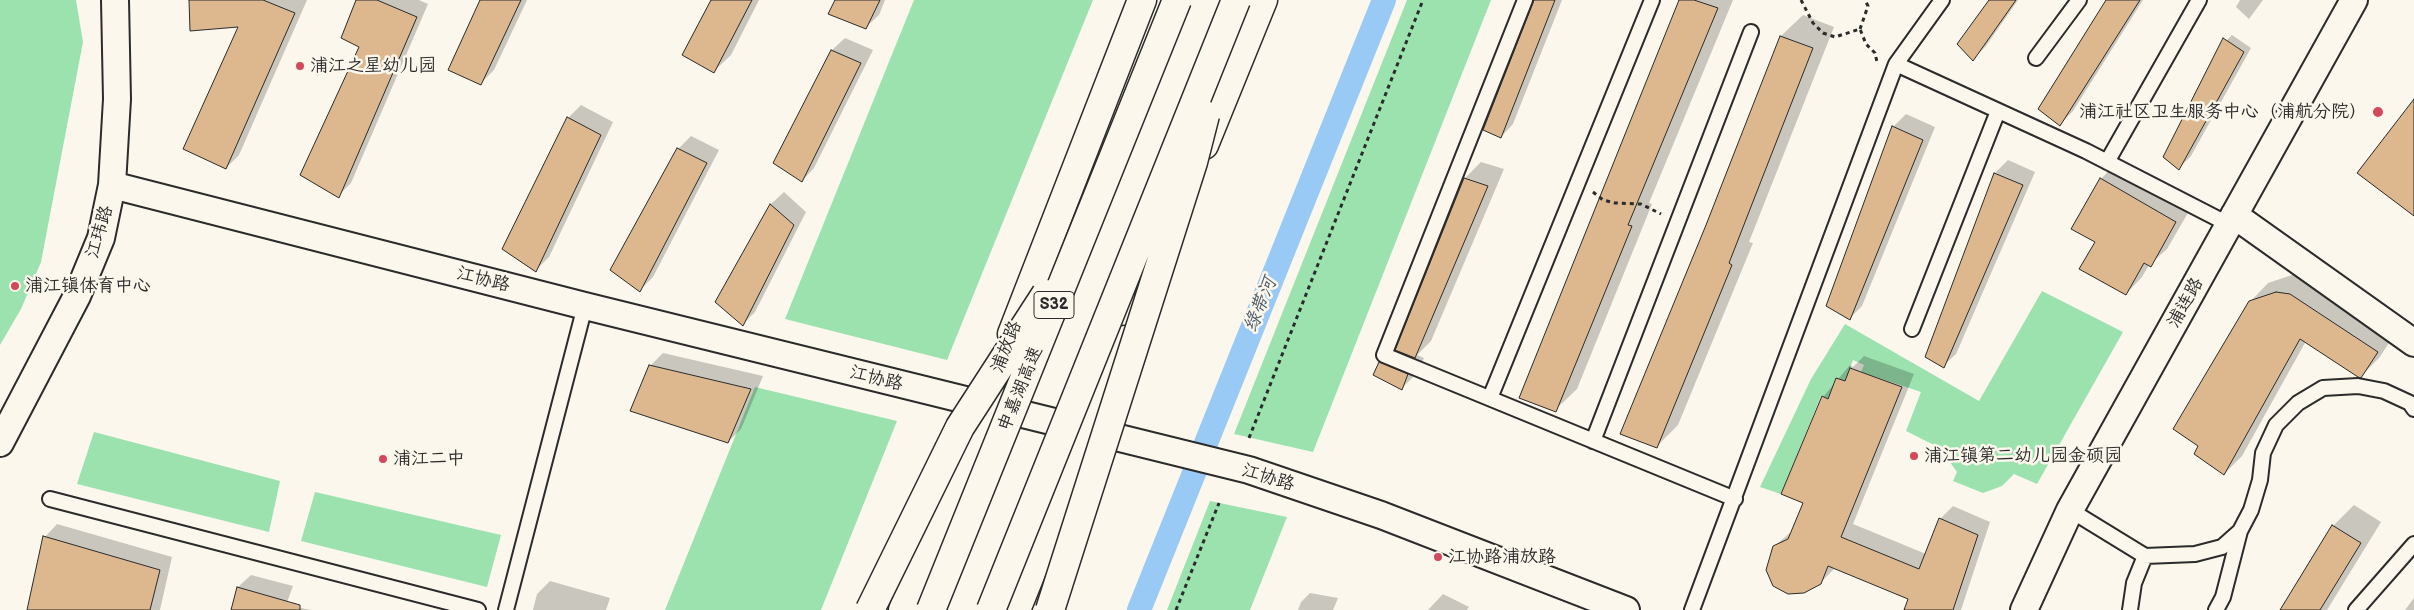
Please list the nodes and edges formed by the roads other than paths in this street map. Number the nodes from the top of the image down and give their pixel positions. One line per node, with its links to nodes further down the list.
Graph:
1 (115, 0): 17 (street, 江玮路)
2 (1142, 0): 24 (main road, 浦放路)
3 (1177, 0): 19 (main road, 申嘉湖高速 / S32, bridge)
4 (1263, 0): 26 (main road)
5 (1525, 0): 23 (lane)
6 (1652, 0): 23 (lane)
7 (1942, 0): 14 (lane)
8 (2079, 0): 13 (lane)
9 (2199, 0): 16 (lane)
10 (2354, 0): 18 (street, 浦连路)
11 (1233, 7): 40 (main road, bridge); 42 (main road, bridge)
12 (1751, 32): 27 (lane)
13 (2036, 58)
14 (1894, 70): 15 (lane); 30 (lane)
15 (1998, 111): 16 (lane); 21 (lane)
16 (2107, 162): 18 (lane)
17 (112, 185): 20 (street, 江协路); 28 (street, 江玮路)
18 (2231, 220): 22 (street); 31 (street, 浦连路)
19 (1081, 240): 37 (main road, bridge); 39 (main road, 申嘉湖高速 / S32, bridge)
20 (585, 306): 24 (street, 江协路); 36 (lane)
21 (1912, 329)
22 (2414, 343)
23 (1490, 398): 27 (lane)
24 (984, 406): 26 (street, 江协路); 38 (main road, 浦放路)
25 (2414, 409): 32 (lane)
26 (1088, 430): 41 (main road); 43 (street, 江协路)
27 (1593, 441): 30 (lane)
28 (0, 443)
29 (50, 499): 35 (lane)
30 (1735, 499): 44 (lane)
31 (2070, 510): 34 (lane); 45 (street, 浦连路)
32 (2240, 531): 34 (lane); 47 (lane)
33 (2414, 544): 48 (lane)
34 (2145, 556): 46 (lane)
35 (478, 610)
36 (506, 610)
37 (870, 610)
38 (903, 610)
39 (931, 610)
40 (992, 610)
41 (1016, 610)
42 (1050, 610)
43 (1626, 610)
44 (1692, 610)
45 (2024, 610)
46 (2130, 610)
47 (2216, 610)
48 (2356, 610)

